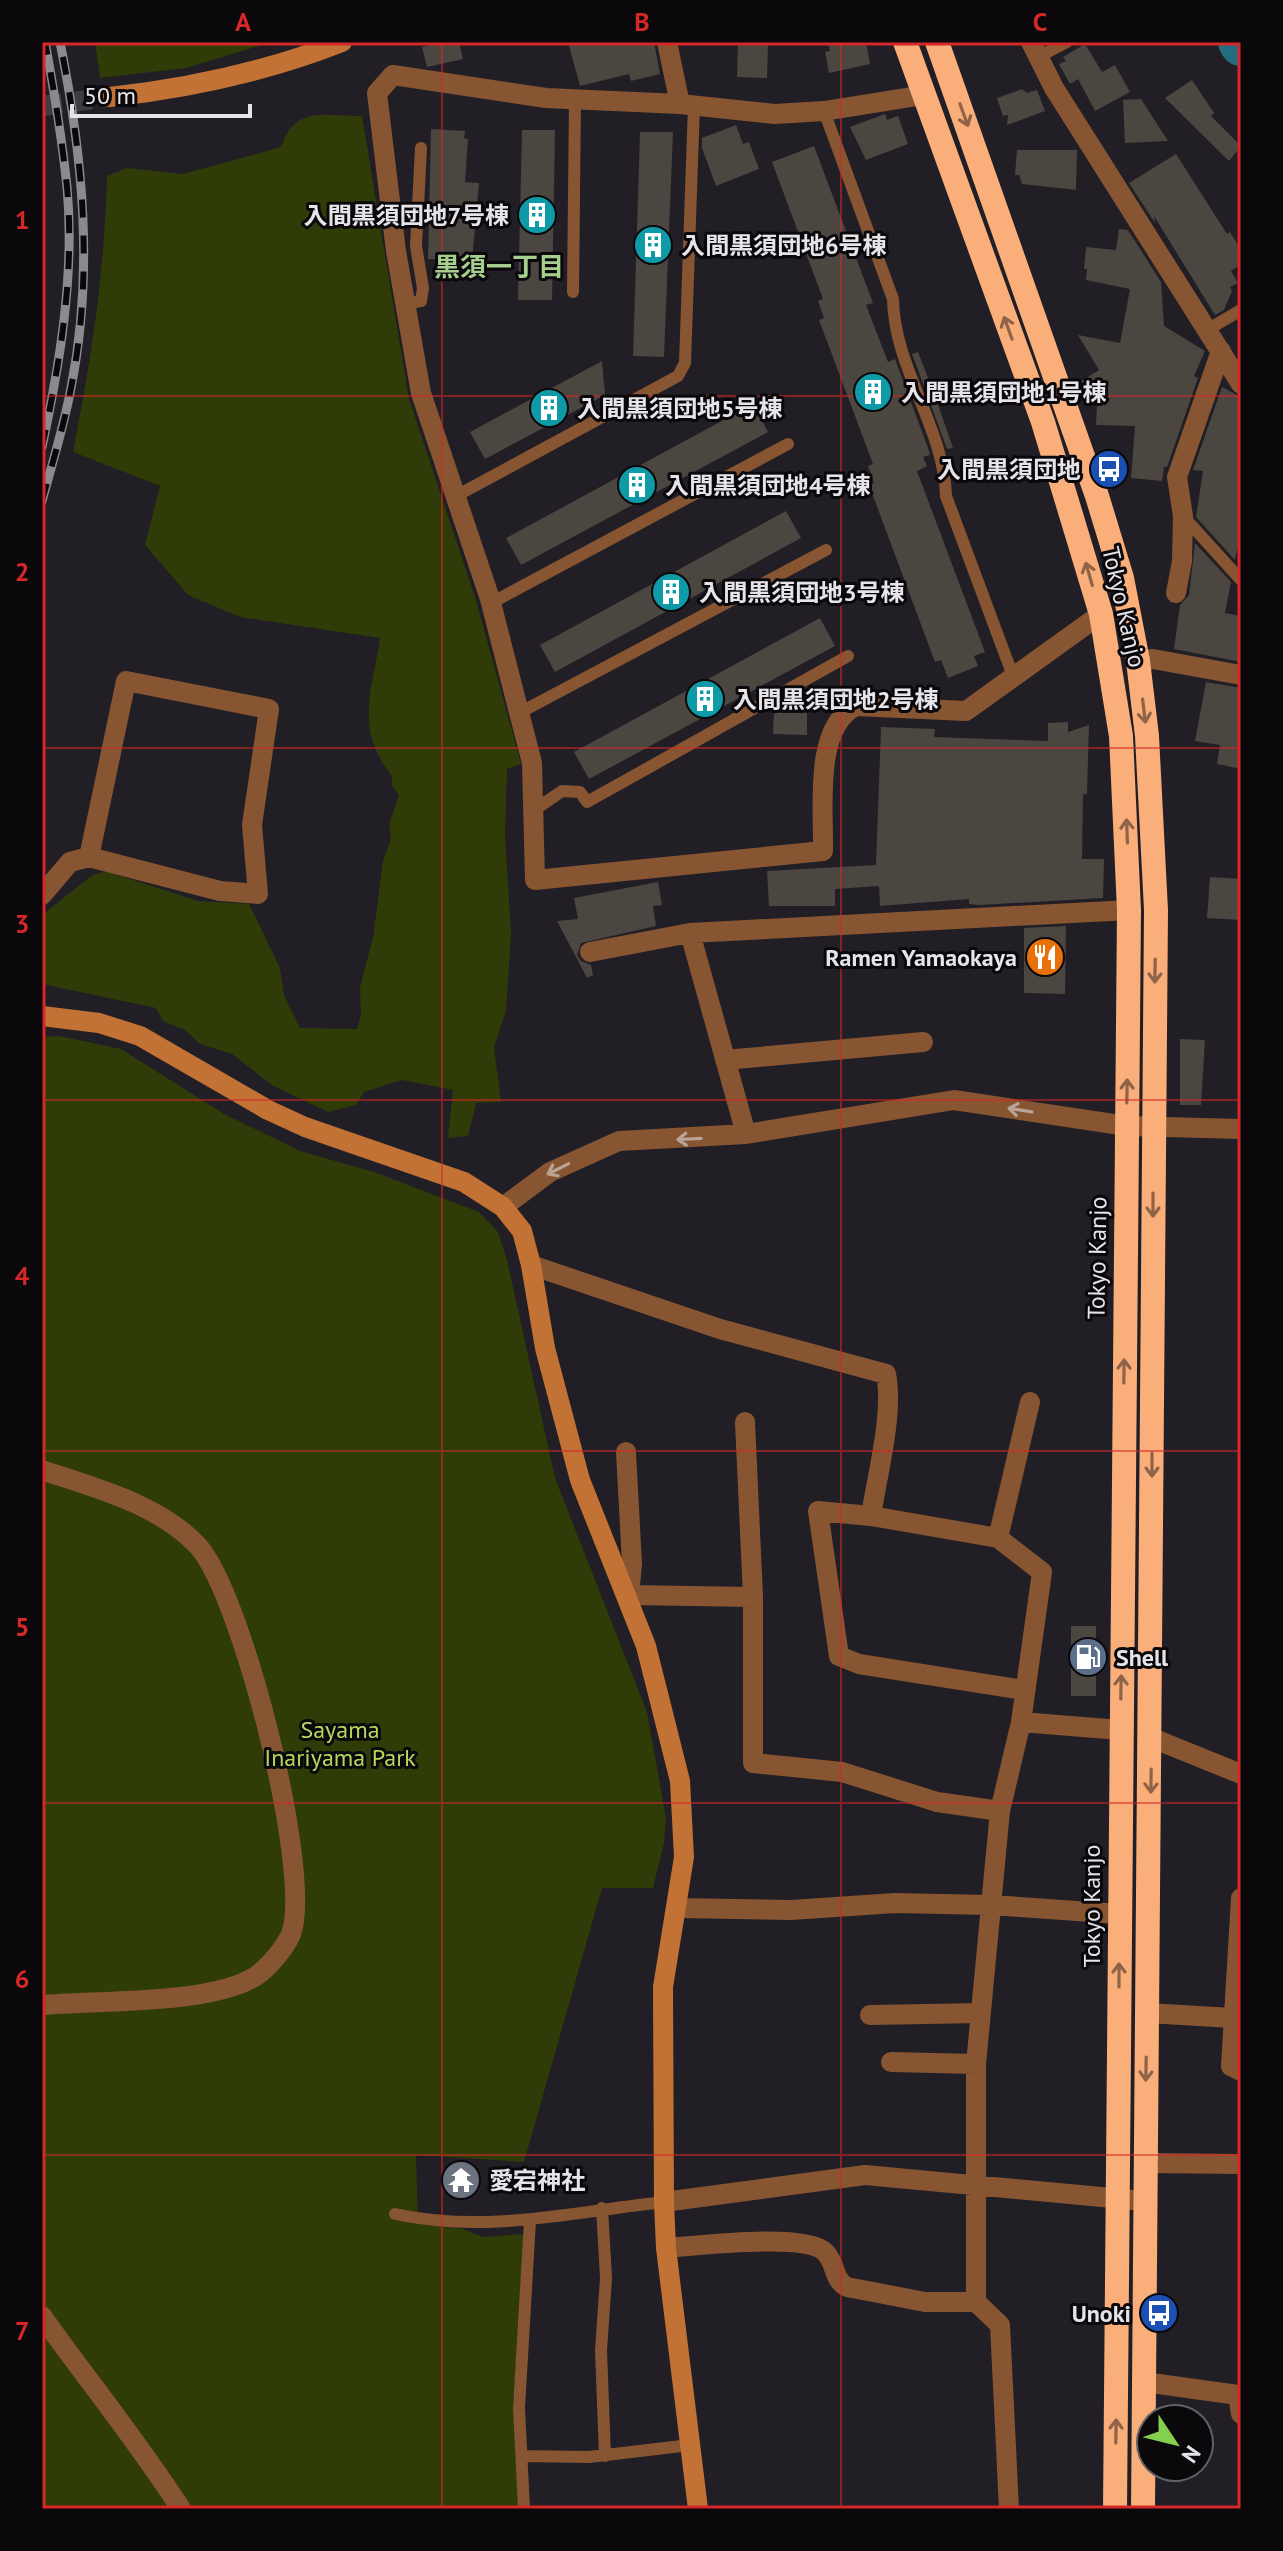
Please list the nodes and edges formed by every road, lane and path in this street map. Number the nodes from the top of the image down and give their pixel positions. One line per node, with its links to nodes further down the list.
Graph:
1 (342, 42): 8 (street)
2 (667, 42): 10 (street)
3 (905, 42): 7 (highway, Tokyo Kanjo)
4 (937, 42): 28 (highway, Tokyo Kanjo, one-way to 28)
5 (1067, 42): 6 (lane)
6 (1035, 50): 16 (street)
7 (924, 95): 11 (street); 26 (highway, Tokyo Kanjo, one-way to 7)
8 (110, 97)
9 (575, 100): 10 (street); 13 (lane); 14 (street)
10 (687, 105): 11 (street); 20 (lane)
11 (824, 111): 30 (lane)
12 (421, 148): 14 (lane)
13 (573, 292)
14 (405, 304): 20 (street)
15 (1241, 310): 16 (lane)
16 (1207, 330): 17 (street)
17 (1221, 351): 18 (street); 21 (street)
18 (1241, 384)
19 (788, 444): 25 (lane)
20 (456, 496): 25 (street)
21 (1183, 516): 23 (lane); 24 (street)
22 (826, 550): 33 (lane)
23 (1241, 580)
24 (1176, 593)
25 (491, 603): 33 (street)
26 (1101, 614): 30 (street); 37 (highway, Tokyo Kanjo, one-way to 26)
27 (848, 656): 31 (lane)
28 (1138, 661): 29 (street); 44 (highway, Tokyo Kanjo, one-way to 44)
29 (1241, 675)
30 (1013, 676): 34 (street)
31 (781, 694): 32 (lane); 34 (lane)
32 (826, 703)
33 (519, 713): 34 (street)
34 (533, 811)
35 (89, 857): 35 (street); 36 (street)
36 (42, 895)
37 (1129, 910): 38 (street); 43 (highway, Tokyo Kanjo, one-way to 37)
38 (690, 933): 39 (street); 42 (street)
39 (590, 952)
40 (42, 1016): 47 (street)
41 (923, 1042): 42 (street)
42 (725, 1060): 46 (street)
43 (1127, 1126): 44 (street); 46 (street, one-way to 46); 59 (highway, Tokyo Kanjo, one-way to 43)
44 (1153, 1127): 45 (street); 60 (highway, Tokyo Kanjo, one-way to 60)
45 (1241, 1129)
46 (746, 1134): 47 (street, one-way to 47)
47 (503, 1207): 48 (street)
48 (531, 1265): 53 (street); 55 (street)
49 (1030, 1402): 54 (street)
50 (745, 1422): 56 (street)
51 (626, 1452): 55 (street)
52 (42, 1470): 67 (street)
53 (871, 1516): 54 (street); 57 (street)
54 (998, 1538): 57 (street)
55 (629, 1595): 56 (street); 65 (street)
56 (753, 1597): 62 (street)
57 (1024, 1690): 58 (street)
58 (1021, 1722): 59 (street); 62 (street)
59 (1120, 1730): 66 (highway, Tokyo Kanjo)
60 (1152, 1738): 61 (street); 69 (highway, Tokyo Kanjo, one-way to 69)
61 (1241, 1774)
62 (1000, 1811): 64 (street)
63 (1241, 1898): 71 (street)
64 (991, 1905): 65 (street); 66 (street); 68 (street)
65 (676, 1908): 80 (street)
66 (1119, 1914): 78 (highway, Tokyo Kanjo, one-way to 66)
67 (42, 2005)
68 (981, 2013): 70 (street); 73 (street)
69 (1147, 2013): 71 (street); 75 (highway, Tokyo Kanjo, one-way to 75)
70 (870, 2015)
71 (1233, 2018): 74 (street)
72 (891, 2062): 73 (street)
73 (976, 2064): 77 (street)
74 (1241, 2071)
75 (1145, 2163): 76 (street); 79 (highway, Tokyo Kanjo)
76 (1241, 2164)
77 (973, 2184): 78 (street); 80 (street); 85 (street)
78 (1115, 2199): 79 (street); 96 (highway, Tokyo Kanjo, one-way to 78)
79 (1144, 2201): 87 (highway, Tokyo Kanjo)
80 (664, 2202): 81 (lane); 84 (street)
81 (602, 2208): 83 (lane); 91 (lane)
82 (395, 2214): 83 (lane)
83 (530, 2221): 90 (lane)
84 (666, 2248): 85 (street); 89 (street)
85 (976, 2302): 95 (street)
86 (42, 2316): 92 (street)
87 (1144, 2382): 88 (street); 97 (highway, Tokyo Kanjo)
88 (1241, 2414)
89 (690, 2445): 91 (lane); 94 (street)
90 (522, 2456): 91 (lane); 93 (lane)
91 (605, 2456)
92 (181, 2509)
93 (524, 2509)
94 (698, 2509)
95 (1009, 2509)
96 (1115, 2509)
97 (1143, 2509)

